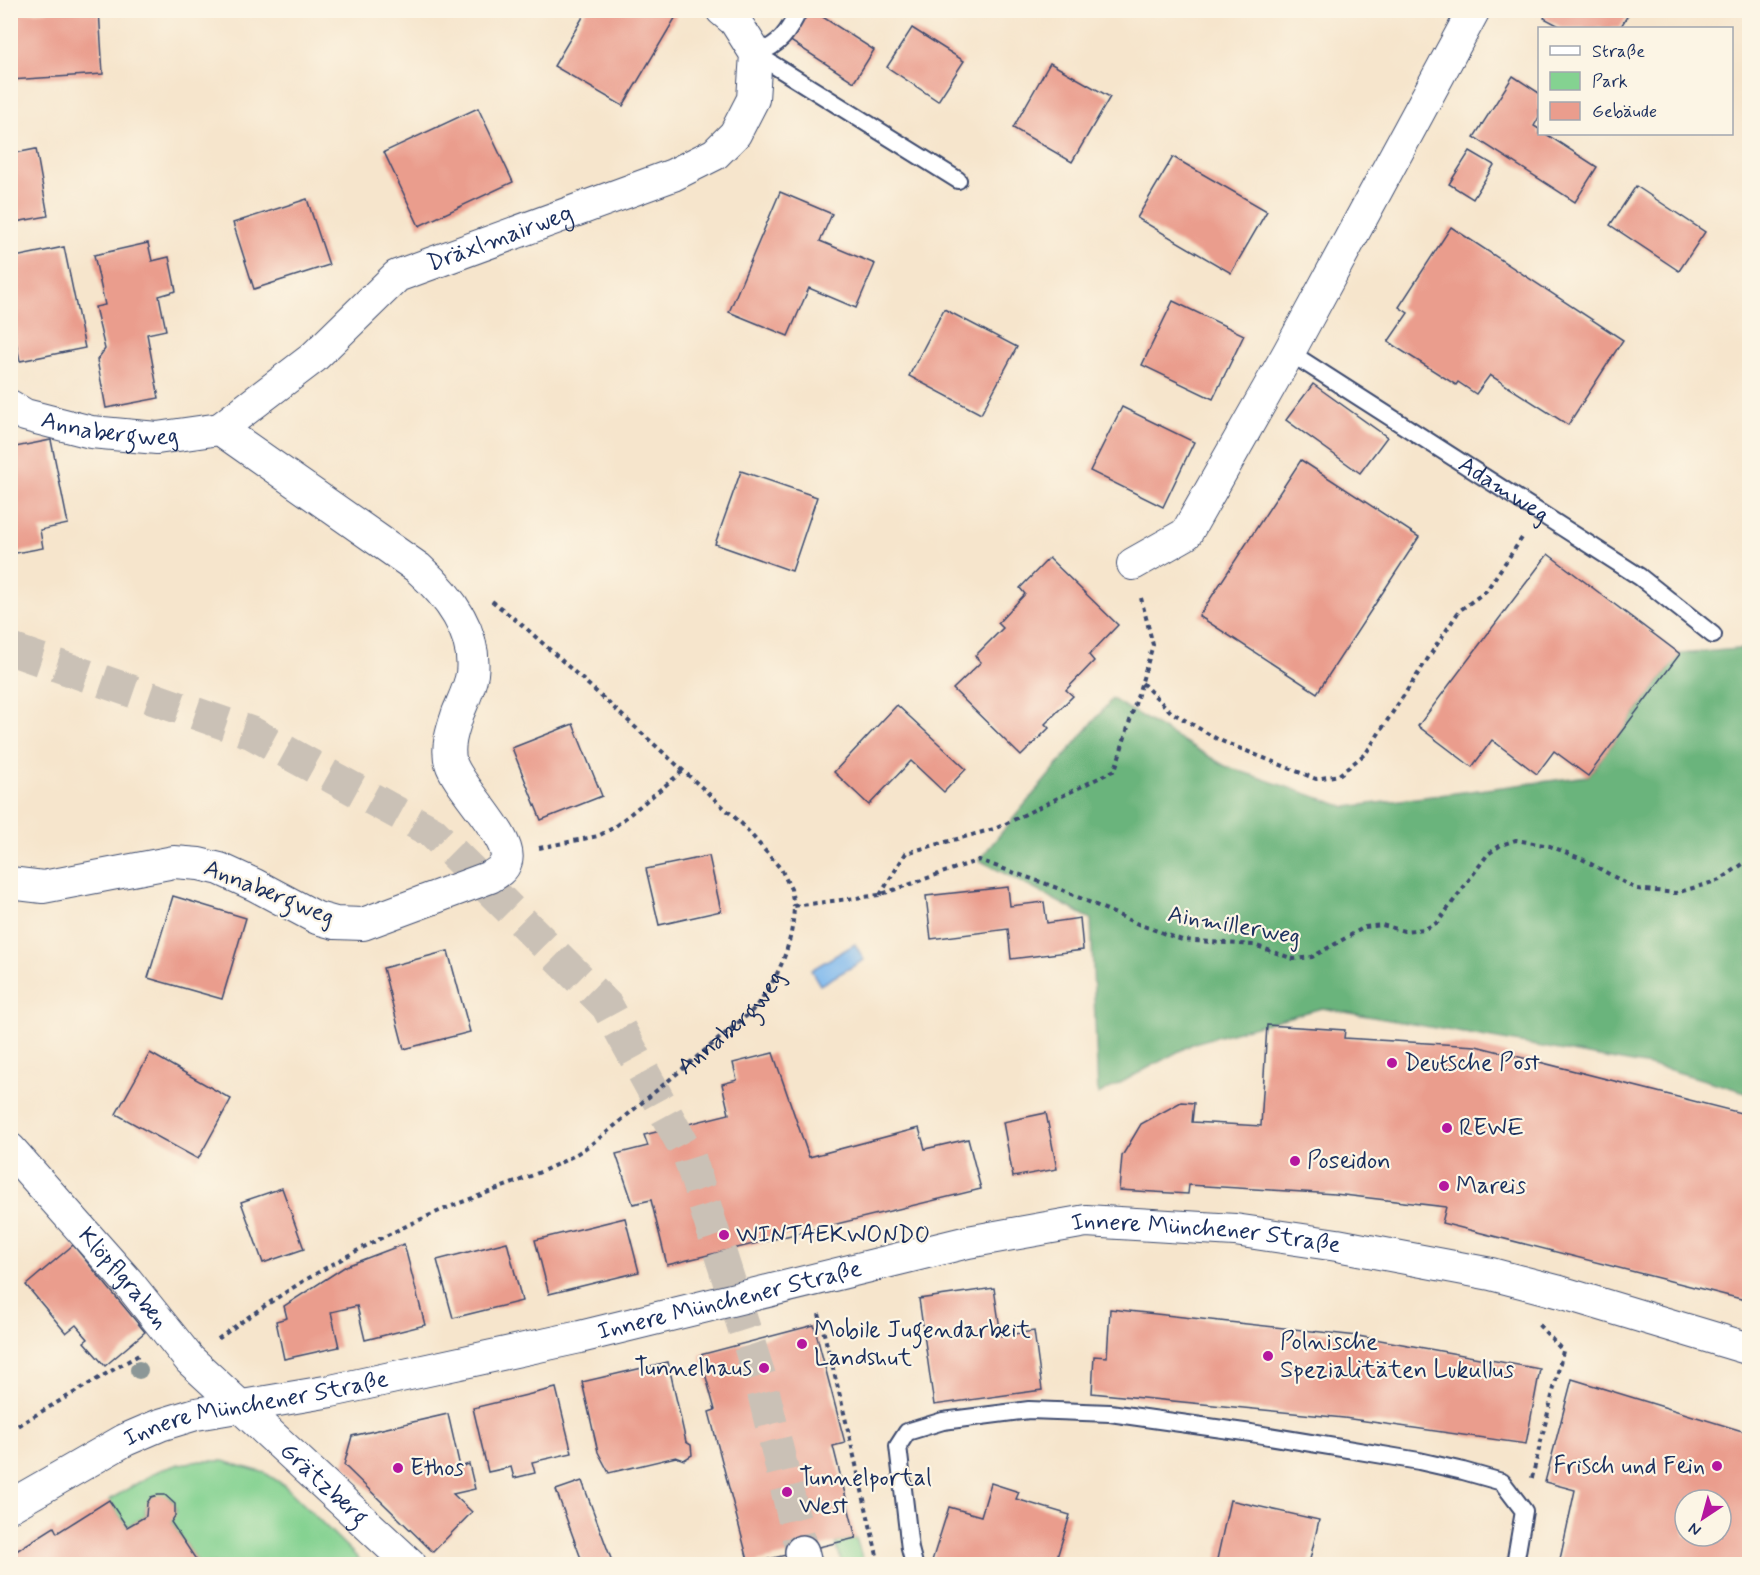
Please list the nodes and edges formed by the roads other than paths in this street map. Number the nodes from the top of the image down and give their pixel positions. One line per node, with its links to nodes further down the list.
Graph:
1 (722, 10): 4 (street)
2 (800, 10): 4 (lane)
3 (1474, 10): 6 (street)
4 (756, 54): 5 (lane); 8 (street, Dräxlmairweg)
5 (958, 180)
6 (1289, 352): 9 (street); 10 (lane, Adamweg)
7 (10, 405): 8 (street, Annabergweg)
8 (220, 429): 11 (street, Annabergweg)
9 (1133, 564)
10 (1713, 635)
11 (10, 883)
12 (10, 1149): 14 (street, Klöpflgraben)
13 (1749, 1349): 14 (street, Innere Münchener Straße)
14 (238, 1407): 15 (street, Innere Münchener Straße); 16 (street, Grätzberg)
15 (10, 1506)
16 (410, 1564)
17 (914, 1564): 18 (lane)
18 (1515, 1564)

